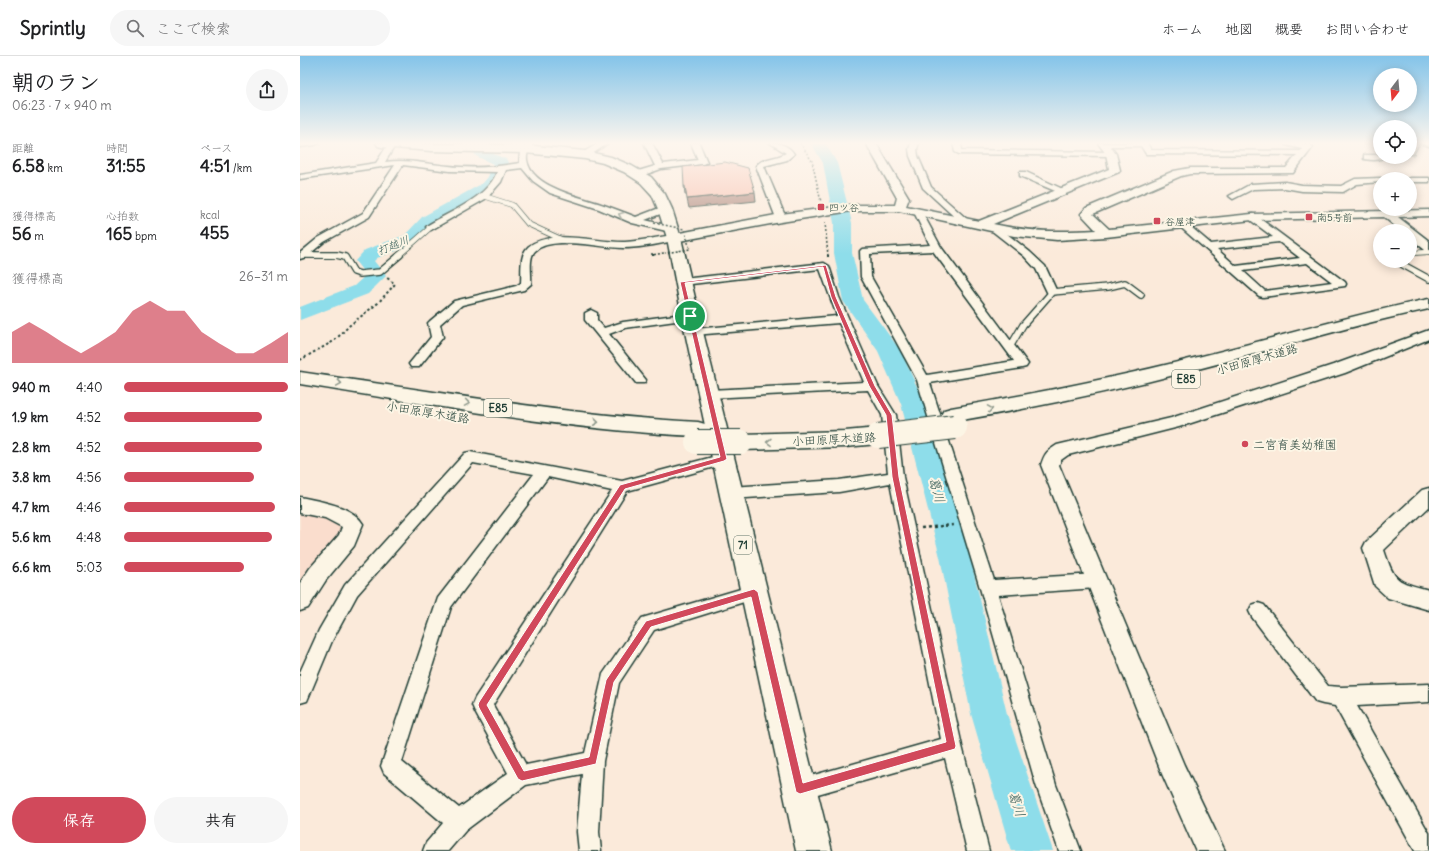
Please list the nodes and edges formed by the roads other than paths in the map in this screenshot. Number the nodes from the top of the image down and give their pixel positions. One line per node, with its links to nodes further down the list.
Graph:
1 (389, 180): 40 (street)
2 (497, 180): 13 (street)
3 (535, 180): 24 (street, one-way to 3)
4 (645, 180): 16 (main road, 71)
5 (767, 180): 23 (street)
6 (893, 180): 15 (street)
7 (924, 180): 25 (street)
8 (1037, 180): 12 (street)
9 (1090, 180): 12 (street)
10 (1161, 180): 31 (street)
11 (1373, 181): 14 (street)
12 (1063, 191): 28 (street)
13 (484, 196): 29 (street); 34 (lane)
14 (1233, 196)
15 (899, 208): 17 (street); 23 (street)
16 (666, 210): 24 (street); 35 (main road, 71)
17 (918, 212): 25 (street); 37 (street)
18 (1373, 214): 22 (street)
19 (1417, 214): 20 (street)
20 (1429, 214)
21 (1389, 216): 27 (street)
22 (1252, 217): 26 (street); 33 (street)
23 (781, 218): 35 (street)
24 (635, 221): 35 (street)
25 (965, 222): 28 (street)
26 (1182, 224): 31 (street); 36 (street)
27 (1399, 224)
28 (980, 225): 30 (street)
29 (431, 227): 40 (lane)
30 (994, 228): 31 (street); 46 (street)
31 (1106, 233)
32 (1417, 238): 38 (street)
33 (1280, 239): 36 (street); 41 (street)
34 (565, 241): 35 (street); 56 (street)
35 (668, 243): 45 (main road, 71)
36 (1209, 247): 43 (street)
37 (936, 248): 55 (street); 59 (street)
38 (1429, 248): 39 (lane)
39 (1417, 251)
40 (301, 255)
41 (1309, 260): 43 (street); 43 (street)
42 (1409, 268): 44 (lane)
43 (1235, 269)
44 (1429, 279)
45 (682, 282): 51 (street); 52 (main road, 71)
46 (1052, 292): 47 (lane); 55 (lane)
47 (1141, 295)
48 (1429, 304): 50 (main road, 小田原厚木道路 / E85)
49 (591, 313): 53 (street)
50 (1415, 313): 64 (main road, 小田原厚木道路 / E85, bridge)
51 (843, 319): 52 (street); 60 (street)
52 (692, 324): 53 (street); 62 (main road, 71)
53 (601, 333): 58 (street)
54 (1429, 334): 71 (street)
55 (1010, 347): 59 (street)
56 (415, 364)
57 (300, 378): 63 (main road, 小田原厚木道路 / E85, one-way to 63)
58 (640, 380)
59 (923, 380): 72 (street)
60 (872, 386): 62 (street); 66 (street)
61 (300, 392): 63 (main road, 小田原厚木道路 / E85)
62 (709, 394): 64 (main road, 71)
63 (698, 435): 64 (main road, 小田原厚木道路 / E85, bridge)
64 (735, 443): 67 (street); 68 (main road, 71)
65 (545, 471): 67 (street); 78 (street); 84 (street)
66 (896, 477): 68 (street); 80 (street)
67 (622, 487): 82 (street)
68 (731, 493): 73 (main road, 71)
69 (1429, 495): 74 (street)
70 (300, 505): 75 (street)
71 (1097, 581): 72 (street); 90 (street)
72 (988, 588): 89 (street)
73 (754, 592): 81 (street); 83 (main road, 71)
74 (1429, 600)
75 (300, 601)
76 (1258, 611): 79 (street)
77 (1429, 693): 79 (street)
78 (300, 694)
79 (1341, 697): 91 (street)
80 (952, 746): 83 (street); 88 (street)
81 (593, 761): 82 (street); 86 (street)
82 (522, 776): 84 (street)
83 (800, 789): 87 (main road, 71)
84 (458, 822): 85 (street)
85 (434, 851)
86 (590, 851)
87 (814, 851)
88 (978, 851)
89 (1070, 851)
90 (1211, 851)
91 (1427, 851)

